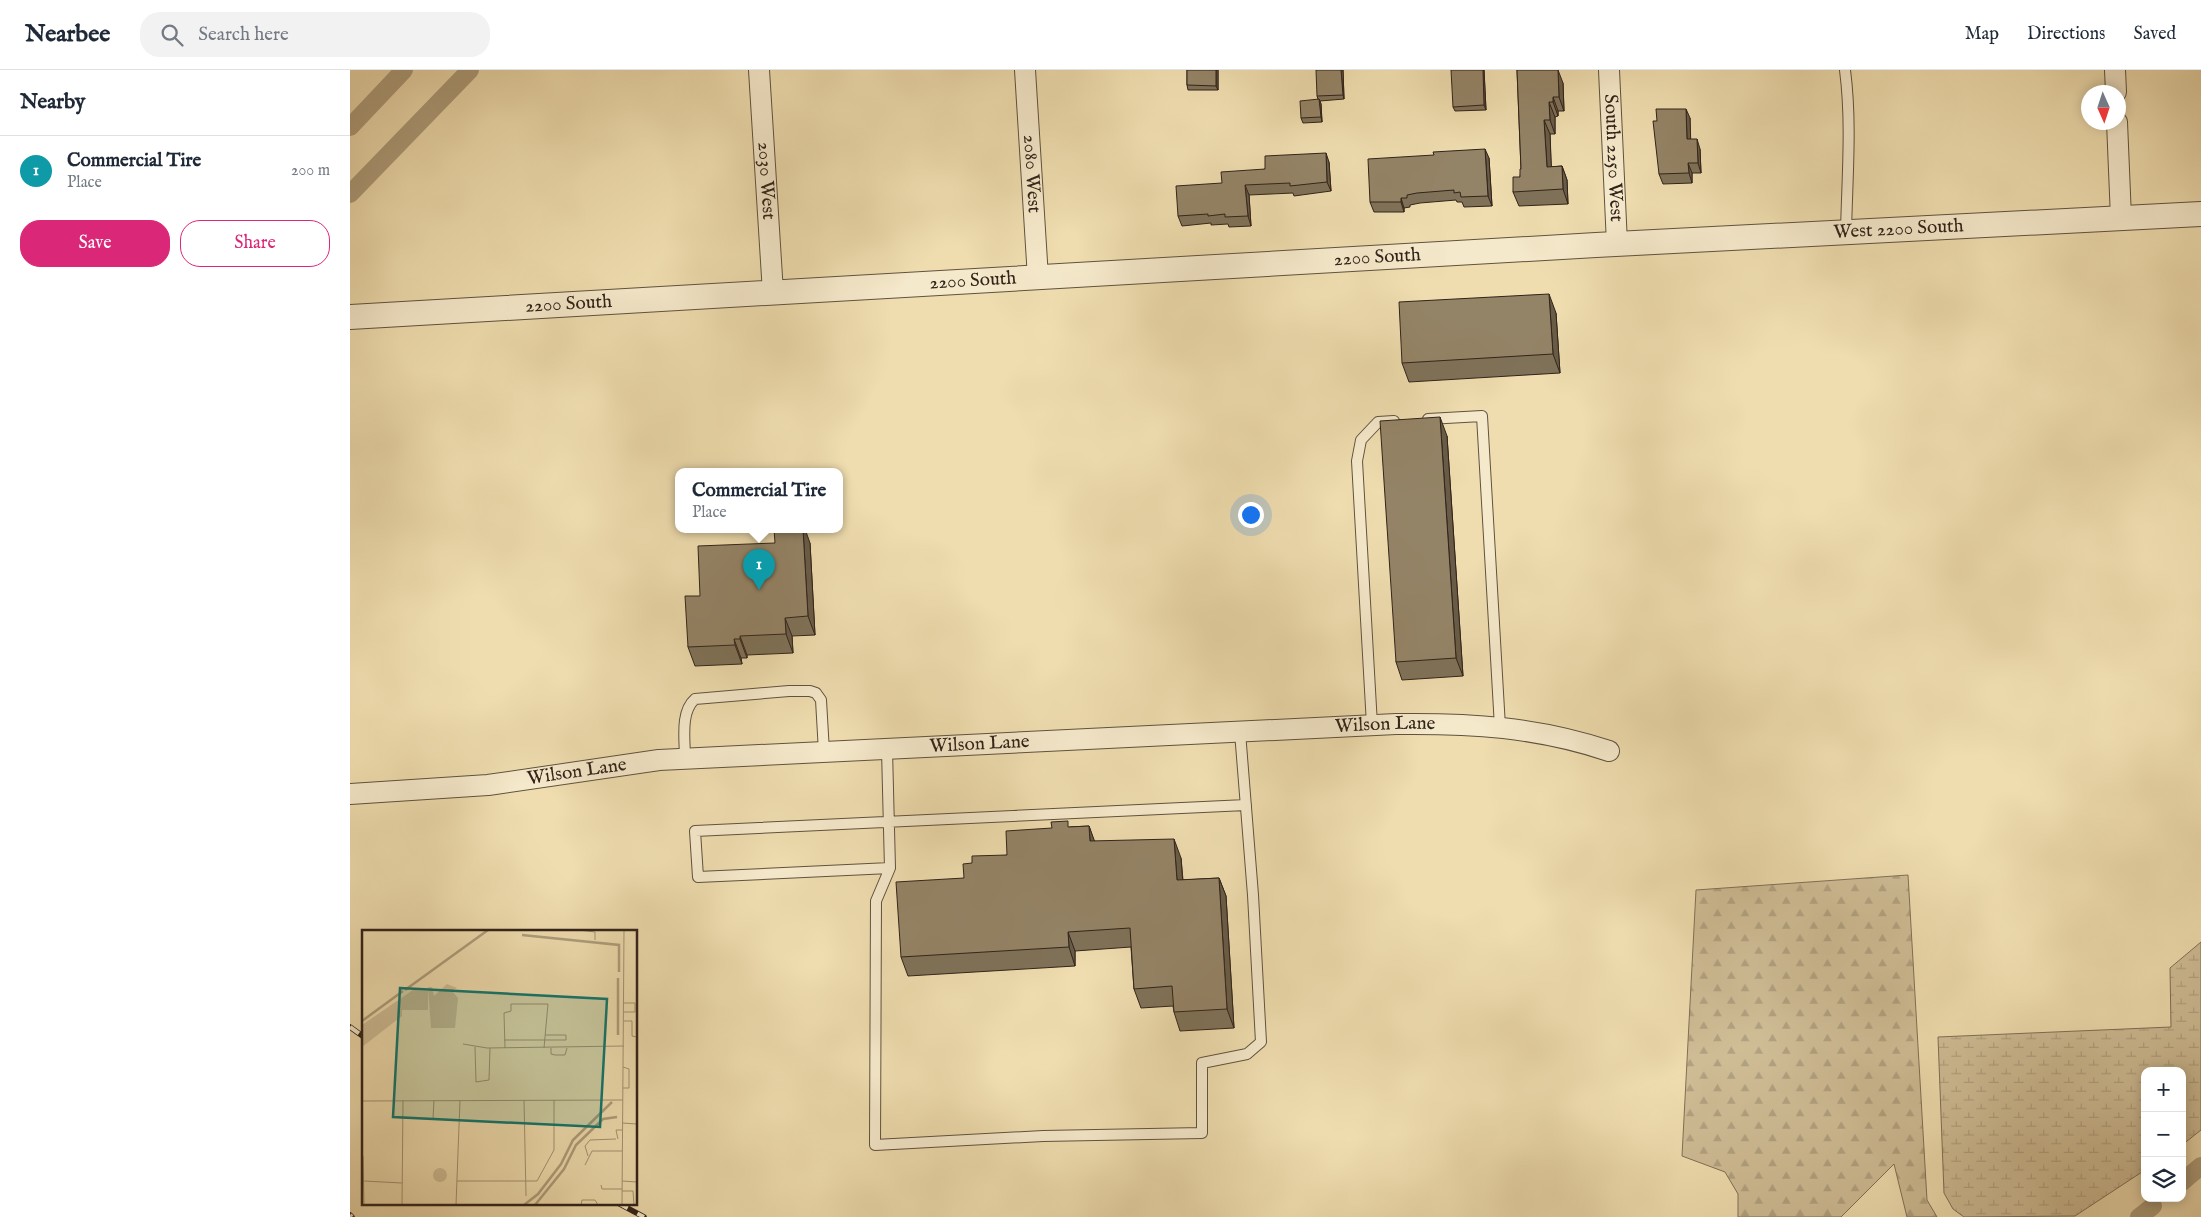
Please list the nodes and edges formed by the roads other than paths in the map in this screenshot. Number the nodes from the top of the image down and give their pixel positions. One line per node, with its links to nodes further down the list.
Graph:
1 (759, 70): 13 (street, 2030 West)
2 (1025, 70): 12 (street, 2080 West)
3 (1609, 70): 11 (street, South 2250 West)
4 (1845, 70): 10 (lane)
5 (2115, 70): 6 (street)
6 (2116, 85)
7 (2117, 130): 9 (street)
8 (2201, 214): 9 (street, West 2200 South)
9 (2121, 218): 10 (street, West 2200 South)
10 (1846, 233): 11 (street, West 2200 South)
11 (1606, 245): 12 (street, 2200 South)
12 (1038, 278): 13 (street, 2200 South)
13 (773, 293): 14 (street, 2200 South)
14 (350, 317)
15 (1372, 725): 16 (street, Wilson Lane); 16 (lane); 17 (street, Wilson Lane)
16 (1500, 727): 19 (street, Wilson Lane)
17 (1240, 732): 18 (street, Wilson Lane); 23 (lane)
18 (887, 750): 20 (street, Wilson Lane); 24 (lane)
19 (1609, 751)
20 (824, 752): 21 (street, Wilson Lane); 21 (lane)
21 (685, 759): 22 (street, Wilson Lane)
22 (350, 794)
23 (1246, 805): 24 (lane); 25 (lane)
24 (889, 821): 25 (lane); 25 (lane)
25 (890, 868)

